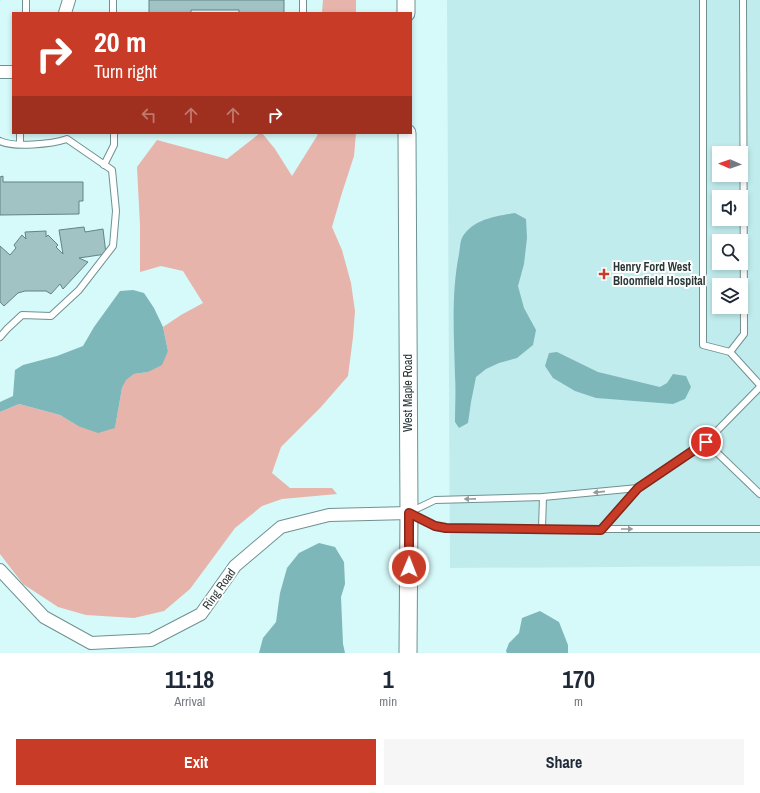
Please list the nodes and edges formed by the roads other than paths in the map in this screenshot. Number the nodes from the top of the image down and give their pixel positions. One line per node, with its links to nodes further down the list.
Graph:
1 (26, 0): 8 (lane)
2 (69, 0): 9 (street)
3 (113, 0): 10 (lane)
4 (303, 0): 11 (lane)
5 (406, 0): 12 (main road)
6 (702, 0): 23 (lane)
7 (743, 0): 23 (lane)
8 (26, 12)
9 (65, 12)
10 (113, 12)
11 (304, 12)
12 (406, 12)
13 (0, 72): 14 (street)
14 (12, 72)
15 (20, 134): 20 (lane)
16 (114, 134): 21 (lane)
17 (407, 134): 29 (main road, West Maple Road)
18 (67, 136): 20 (lane); 21 (lane)
19 (0, 141): 20 (lane)
20 (20, 144)
21 (104, 165): 22 (lane)
22 (0, 338)
23 (730, 352): 24 (lane)
24 (760, 386): 25 (lane)
25 (706, 442): 26 (lane); 27 (lane)
26 (638, 488): 28 (lane, one-way to 28); 32 (lane)
27 (760, 494)
28 (543, 497): 29 (lane, one-way to 29); 30 (lane)
29 (409, 513): 30 (lane); 33 (street, Ring Road); 34 (main road, West Maple Road)
30 (542, 528): 32 (lane)
31 (760, 529): 32 (lane, one-way to 31)
32 (601, 530)
33 (0, 570)
34 (408, 653)

